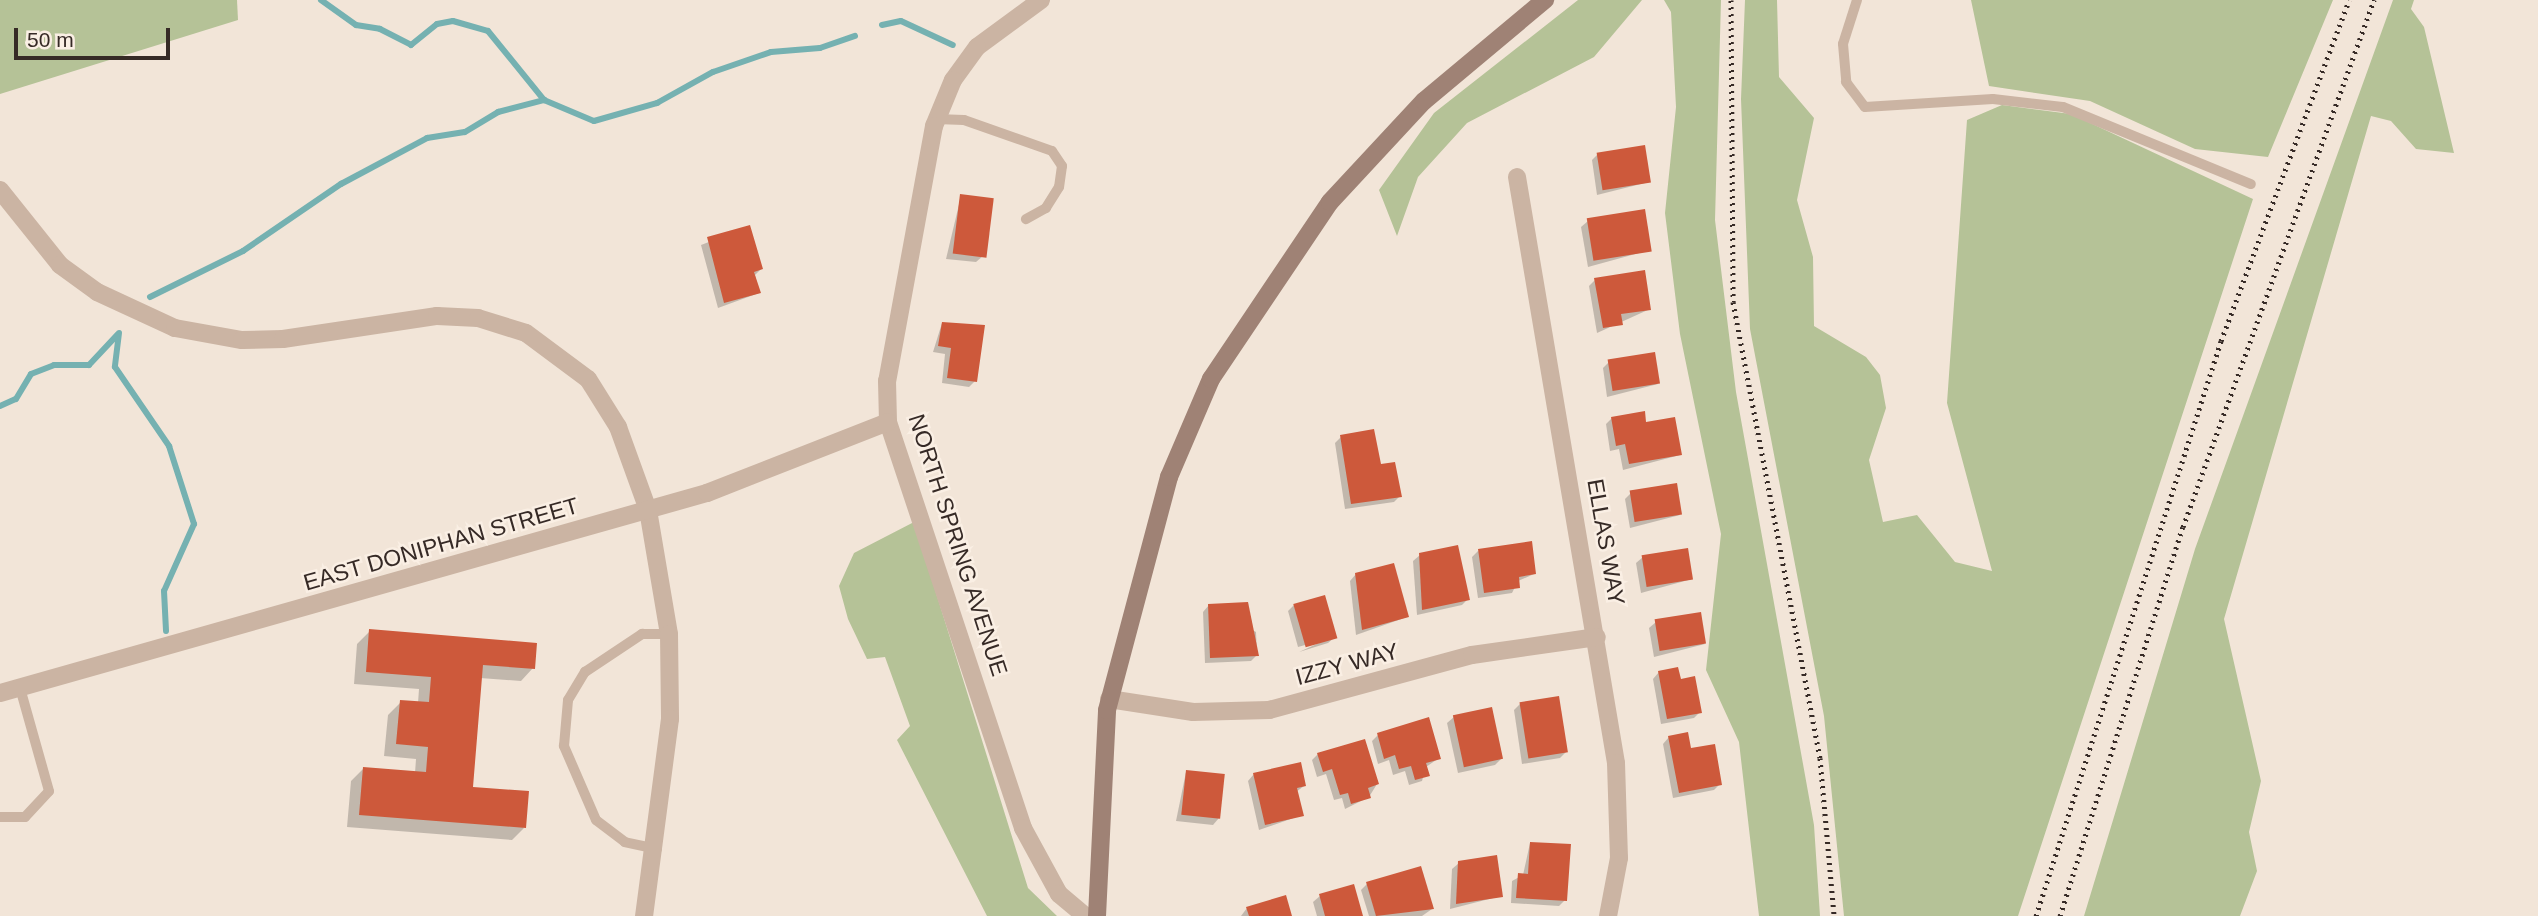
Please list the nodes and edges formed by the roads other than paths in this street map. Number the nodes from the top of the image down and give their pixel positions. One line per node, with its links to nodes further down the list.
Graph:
1 (1041, 0): 4 (street, NORTH SPRING AVENUE)
2 (1545, 0): 15 (main road)
3 (1857, 0): 6 (lane)
4 (936, 119): 8 (lane); 9 (street, NORTH SPRING AVENUE)
5 (1517, 177): 12 (street, ELLAS WAY)
6 (2251, 184)
7 (0, 190): 10 (street)
8 (1026, 219)
9 (888, 422): 10 (street, EAST DONIPHAN STREET); 19 (street, NORTH SPRING AVENUE)
10 (648, 510): 11 (street); 13 (street, EAST DONIPHAN STREET)
11 (669, 634): 17 (street); 17 (lane)
12 (1597, 637): 15 (street, IZZY WAY); 21 (street, ELLAS WAY)
13 (20, 688): 14 (street, EAST DONIPHAN STREET); 16 (lane)
14 (0, 693)
15 (1109, 699): 20 (main road)
16 (0, 817)
17 (657, 849): 18 (street)
18 (644, 916)
19 (1085, 916)
20 (1097, 916)
21 (1608, 916)

